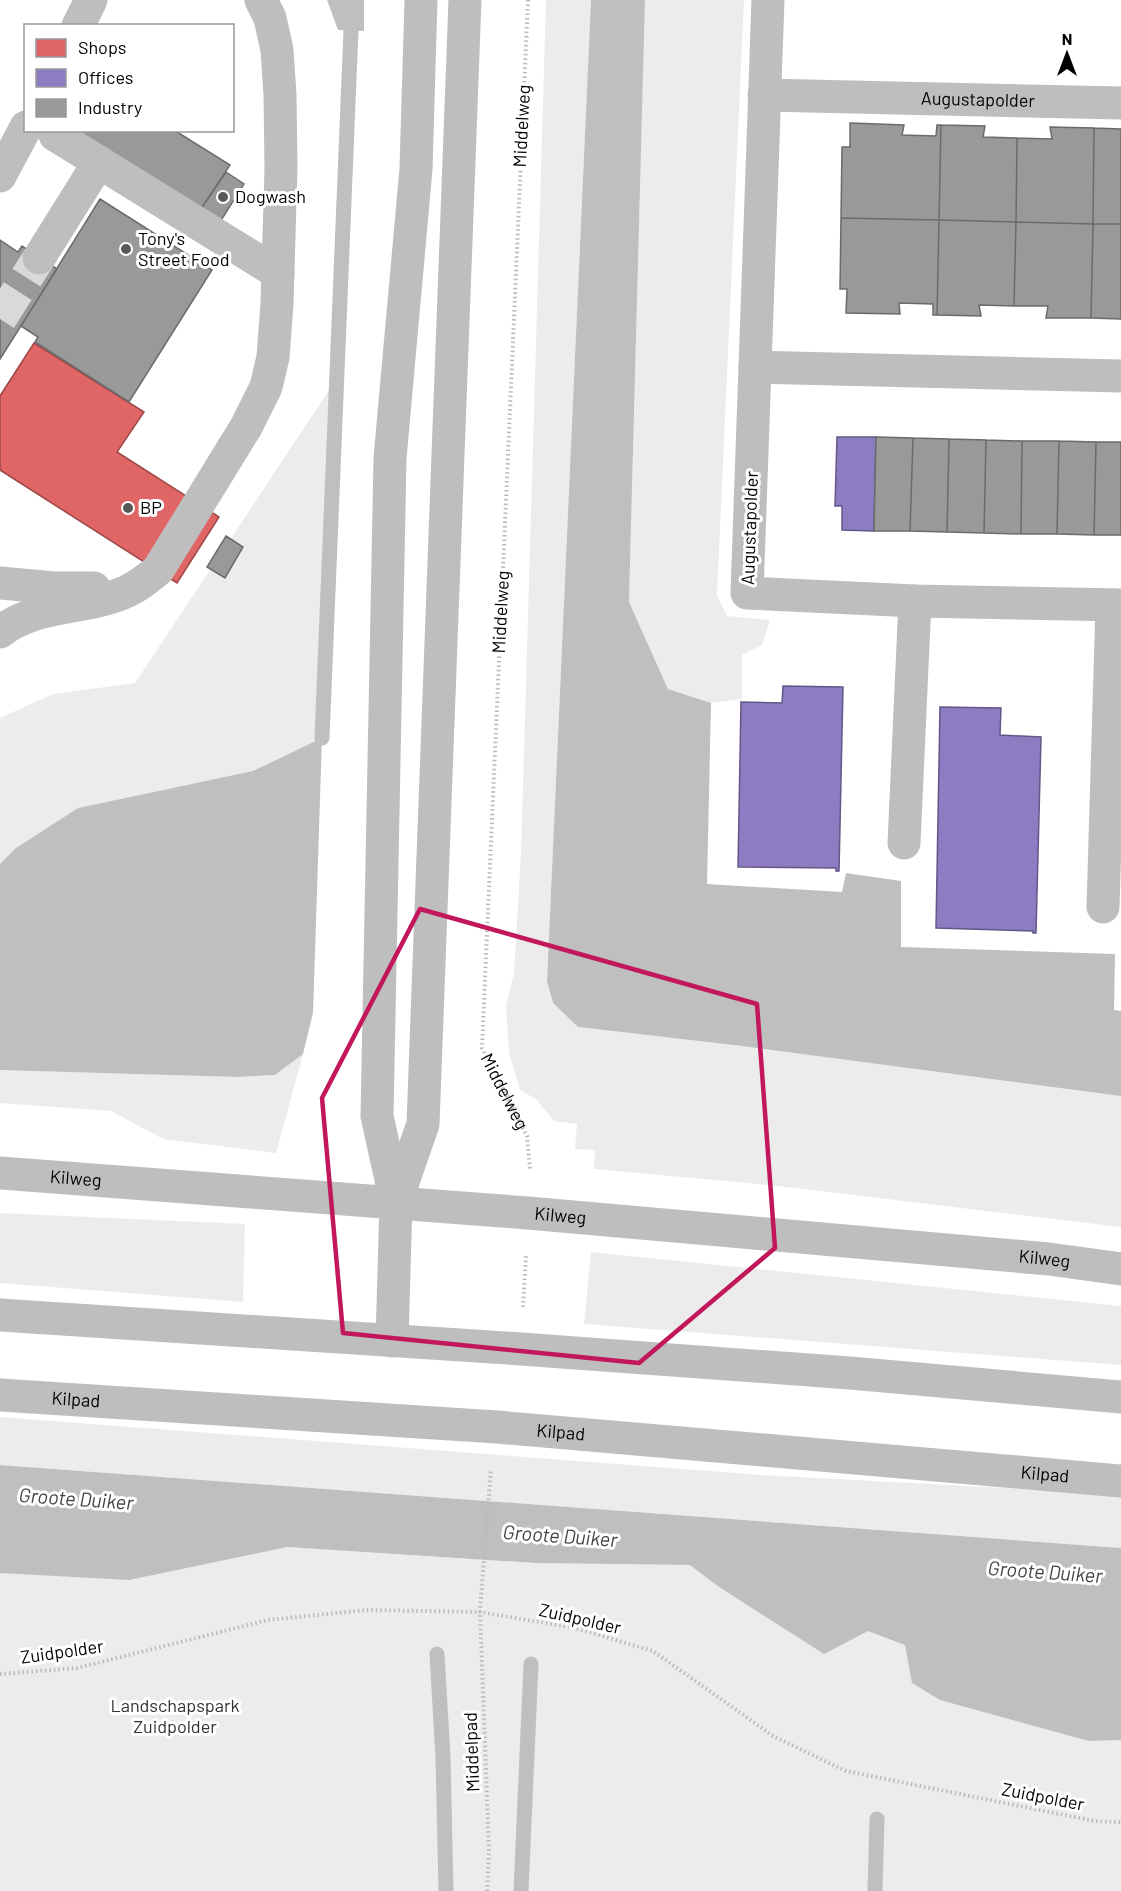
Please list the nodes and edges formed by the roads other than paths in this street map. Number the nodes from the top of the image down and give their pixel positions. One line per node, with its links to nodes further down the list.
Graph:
1 (91, 0): 6 (main road)
2 (261, 0): 14 (main road)
3 (421, 0): 25 (main road)
4 (465, 0): 25 (main road)
5 (768, 0): 7 (main road, Augustapolder)
6 (79, 24)
7 (764, 95): 8 (main road, Augustapolder); 15 (main road, Augustapolder)
8 (1121, 103)
9 (39, 132): 12 (main road)
10 (42, 132): 11 (main road)
11 (99, 162): 13 (main road); 14 (main road)
12 (0, 176)
13 (39, 258)
14 (278, 273): 18 (main road)
15 (755, 368): 16 (main road); 19 (main road, Augustapolder)
16 (1121, 376)
17 (0, 583): 18 (main road)
18 (141, 584): 21 (main road)
19 (915, 601): 20 (main road, Augustapolder); 22 (main road)
20 (1117, 605): 23 (main road, Augustapolder)
21 (0, 632)
22 (904, 843)
23 (1103, 907)
24 (0, 1173): 25 (main road, Kilweg)
25 (396, 1202): 26 (main road, Kilweg); 28 (main road)
26 (1121, 1269)
27 (0, 1315): 28 (main road)
28 (392, 1341): 30 (main road)
29 (0, 1395): 31 (main road, Kilpad)
30 (1121, 1397)
31 (1121, 1481)

